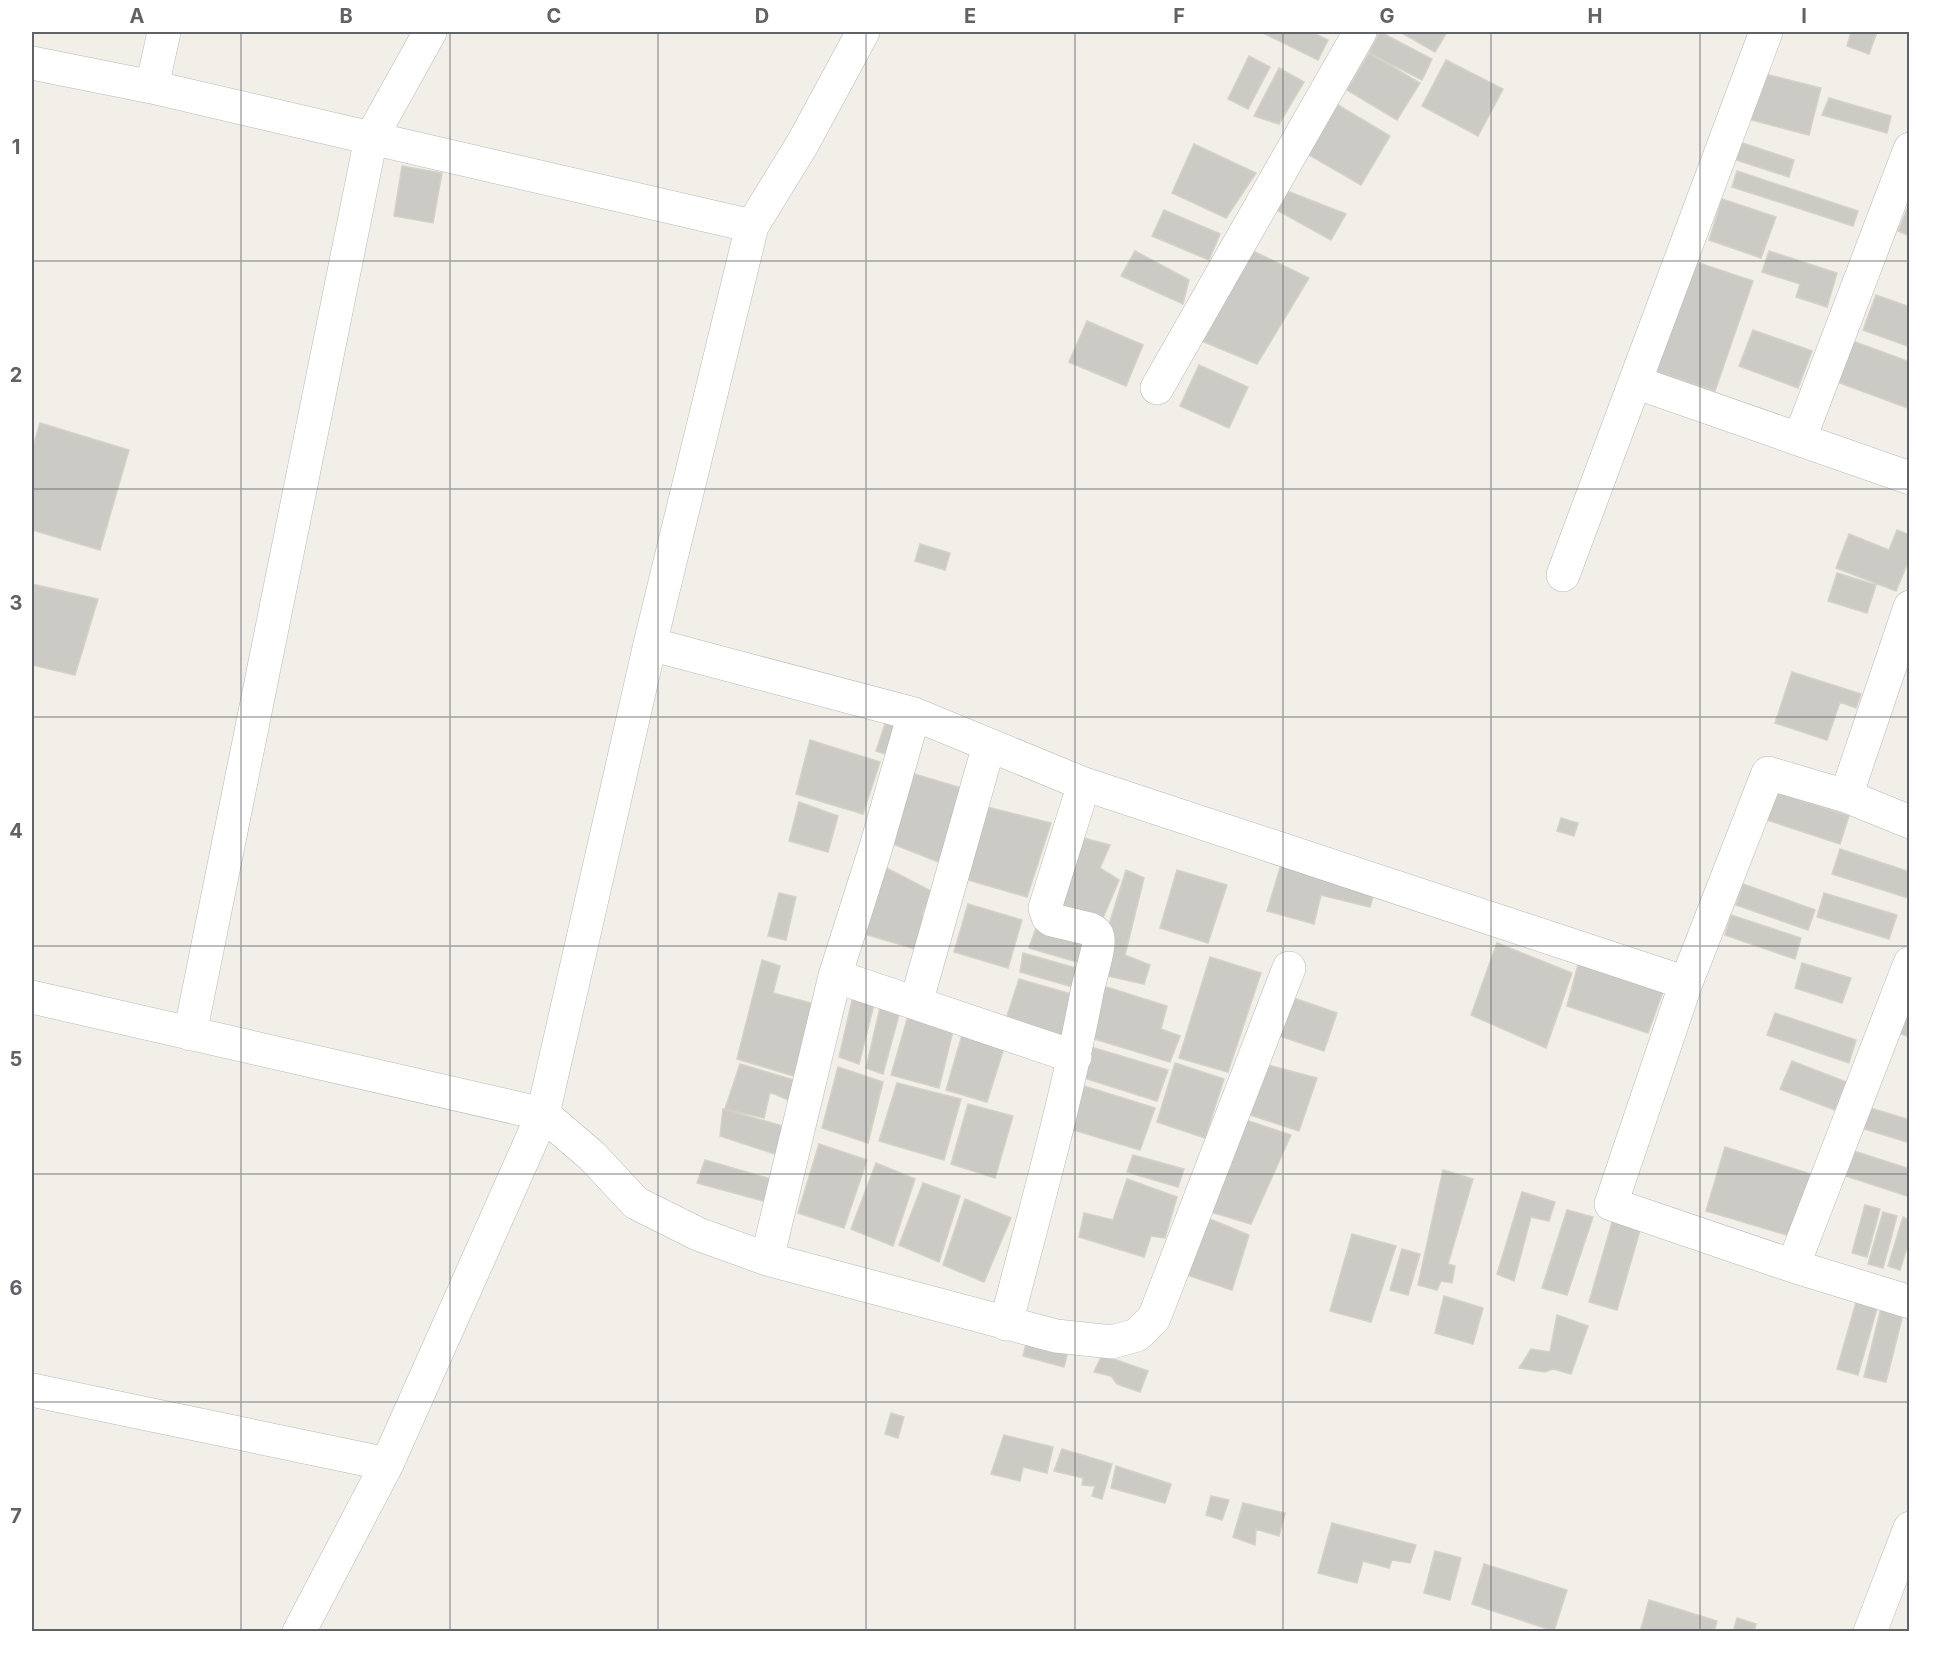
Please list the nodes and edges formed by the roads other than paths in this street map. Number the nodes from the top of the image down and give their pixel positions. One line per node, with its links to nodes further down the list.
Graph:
1 (164, 32): 7 (street)
2 (430, 32): 8 (street)
3 (864, 32): 10 (street)
4 (1360, 32): 12 (street)
5 (1766, 32): 11 (street)
6 (32, 63): 7 (street)
7 (152, 87): 8 (street)
8 (371, 138): 10 (street); 29 (street)
9 (1910, 149): 13 (street)
10 (752, 226): 17 (street)
11 (1635, 382): 13 (street); 15 (street)
12 (1157, 388)
13 (1800, 438): 14 (street)
14 (1910, 478)
15 (1563, 574)
16 (1910, 607): 21 (street)
17 (650, 644): 18 (street); 31 (street)
18 (914, 714): 19 (street); 25 (street)
19 (990, 746): 20 (street); 28 (street)
20 (1084, 784): 26 (street); 30 (street)
21 (1846, 796): 22 (street); 26 (street)
22 (1910, 822)
23 (1910, 963): 33 (street)
24 (1289, 968): 35 (street)
25 (835, 976): 28 (street); 32 (street)
26 (1686, 983): 33 (street)
27 (32, 997): 29 (street)
28 (916, 1003): 30 (street)
29 (190, 1034): 31 (street)
30 (1075, 1058): 35 (street)
31 (543, 1114): 32 (street); 37 (street)
32 (767, 1259): 35 (street)
33 (1793, 1266): 34 (street)
34 (1910, 1302)
35 (1006, 1324)
36 (32, 1390): 37 (street)
37 (387, 1464): 39 (street)
38 (1910, 1528): 40 (street)
39 (299, 1632)
40 (1870, 1632)

